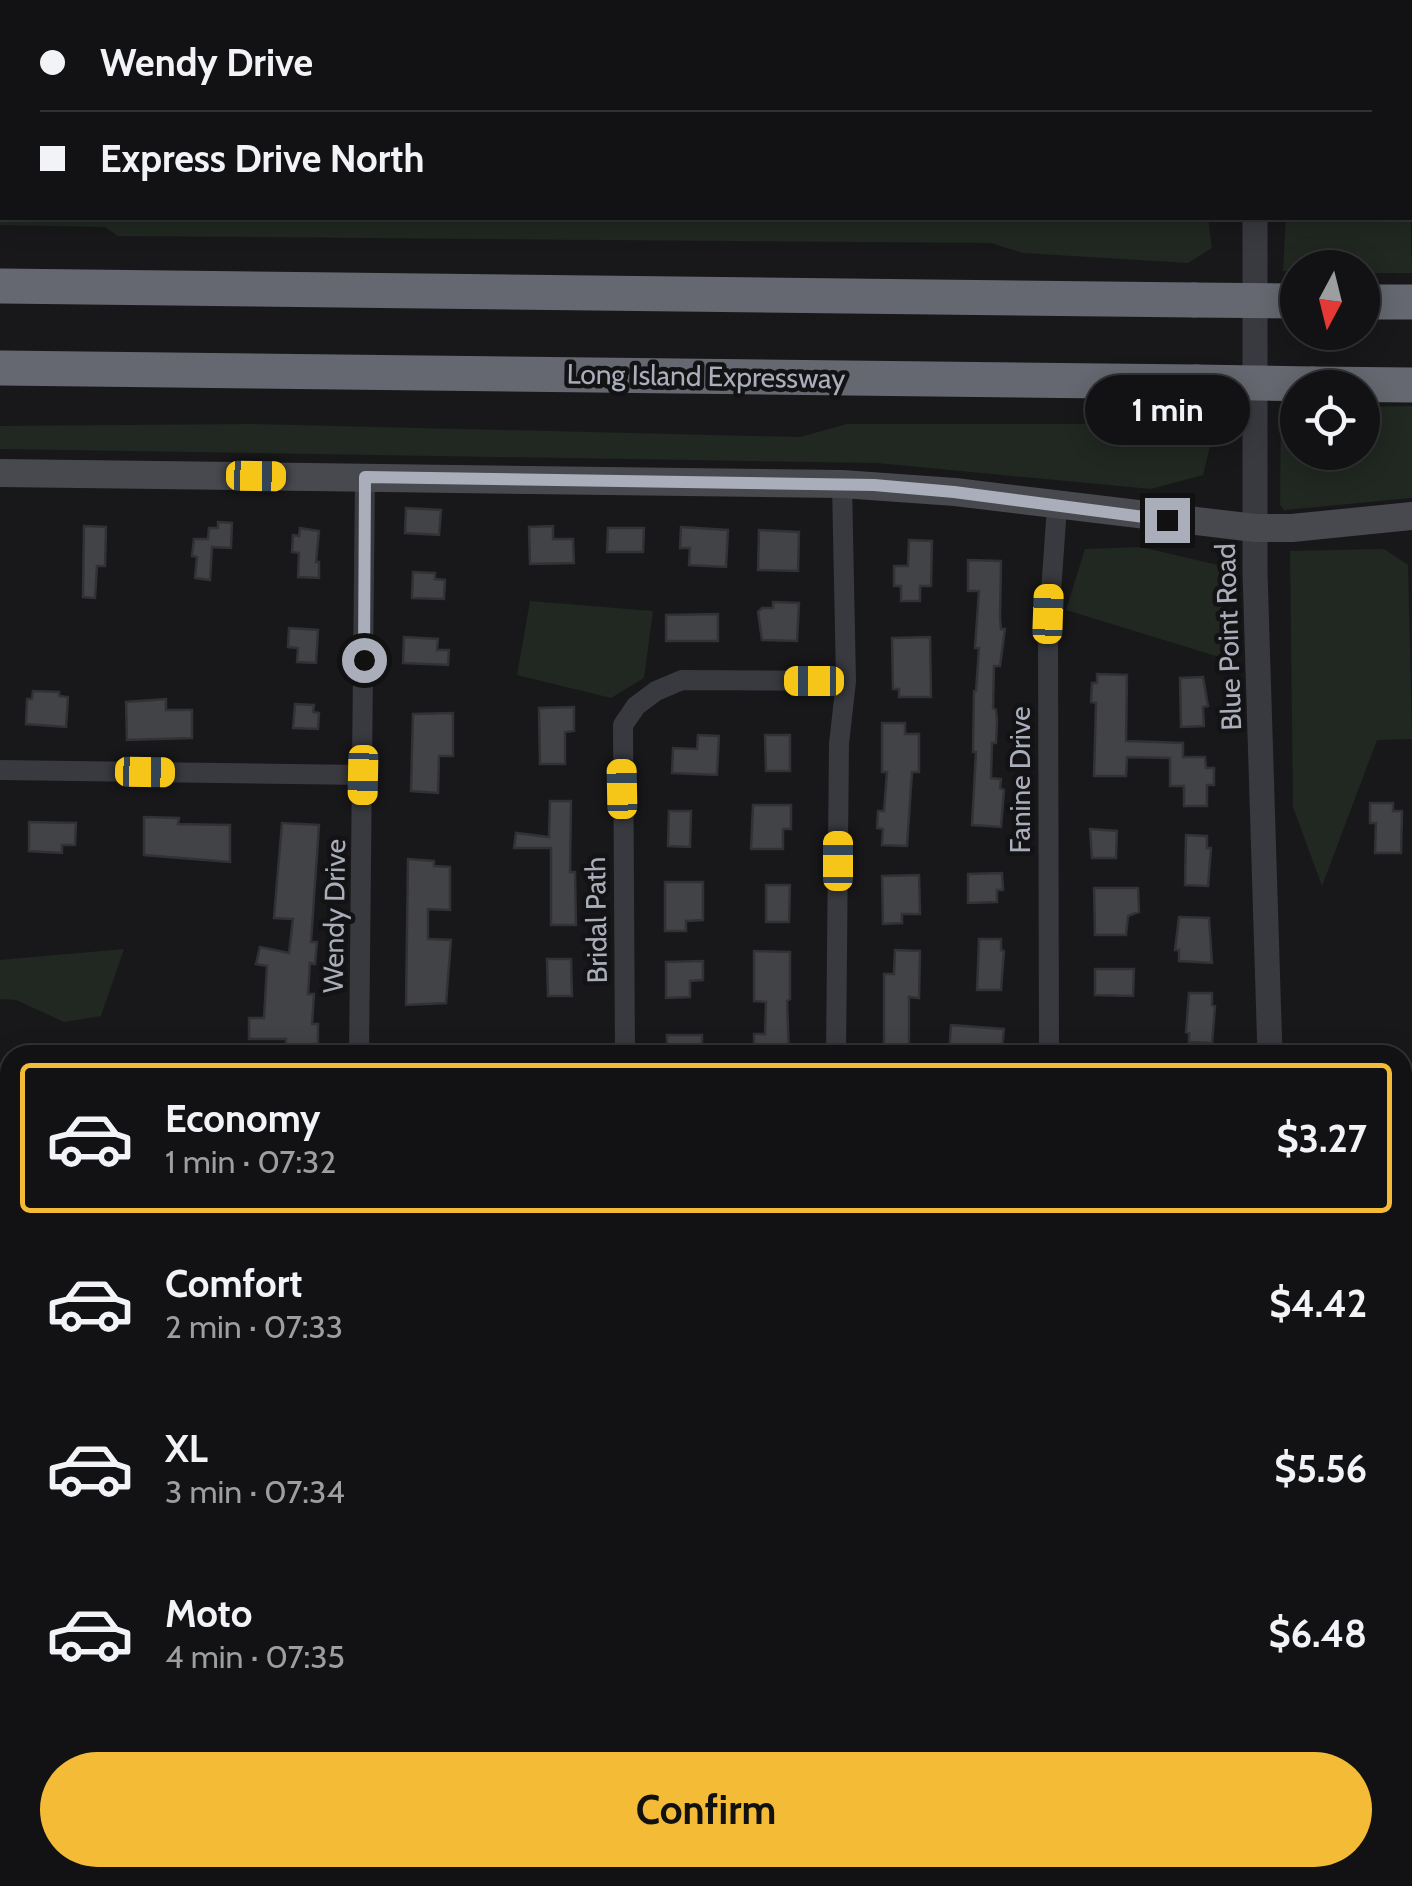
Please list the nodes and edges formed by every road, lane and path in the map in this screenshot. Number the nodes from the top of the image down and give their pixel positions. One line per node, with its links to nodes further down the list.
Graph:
1 (1255, 220): 13 (street, Blue Point Road)
2 (0, 286): 3 (highway, bridge)
3 (1280, 301)
4 (1380, 302): 5 (highway)
5 (1412, 302)
6 (0, 368): 7 (highway, Long Island Expressway, bridge)
7 (1412, 385)
8 (0, 473): 9 (main road)
9 (365, 477): 10 (main road); 16 (street, Wendy Drive)
10 (842, 484): 11 (main road); 14 (street)
11 (1058, 506): 13 (main road); 20 (street, Fanine Drive)
12 (1412, 516): 13 (main road)
13 (1254, 528): 21 (street, Blue Point Road)
14 (846, 681): 18 (street, Bridal Path); 19 (street)
15 (0, 770): 16 (street)
16 (363, 775): 17 (street, Wendy Drive)
17 (359, 1045)
18 (625, 1045)
19 (836, 1045)
20 (1048, 1045)
21 (1270, 1045)

